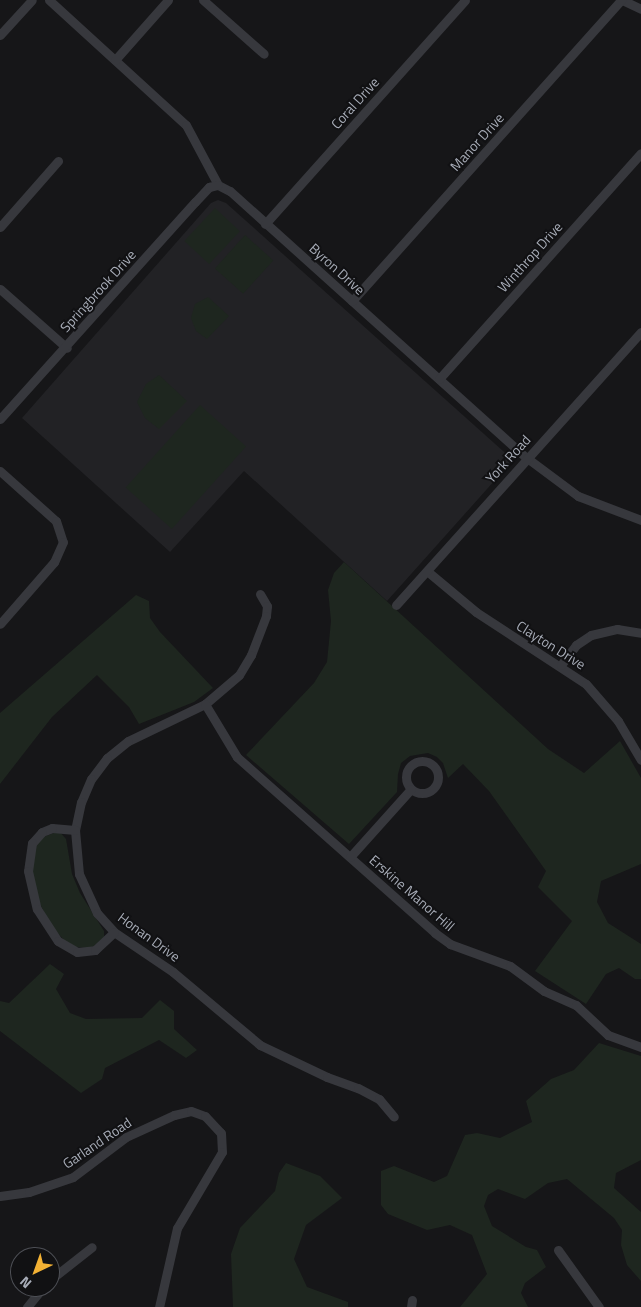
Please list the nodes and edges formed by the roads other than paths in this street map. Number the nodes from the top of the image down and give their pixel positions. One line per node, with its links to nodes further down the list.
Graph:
1 (32, 0): 8 (street)
2 (49, 0): 10 (street, Byron Drive)
3 (168, 0): 10 (street)
4 (203, 0): 9 (street)
5 (465, 0): 14 (street, Coral Drive)
6 (621, 0): 7 (street); 17 (street, Manor Drive)
7 (641, 9)
8 (0, 36)
9 (264, 54)
10 (114, 60): 13 (street, Byron Drive)
11 (641, 153): 20 (street, Winthrop Drive)
12 (58, 161): 15 (street)
13 (218, 185): 14 (street, Byron Drive); 19 (street, Springbrook Drive)
14 (266, 224): 17 (street, Byron Drive)
15 (0, 227)
16 (0, 289): 19 (street)
17 (352, 301): 20 (street, Byron Drive)
18 (641, 332): 22 (street, York Road)
19 (66, 348): 21 (street, Springbrook Drive)
20 (440, 379): 22 (street, Byron Drive)
21 (0, 419)
22 (527, 458): 24 (street, Byron Drive); 25 (street, York Road)
23 (0, 471): 28 (street)
24 (641, 520)
25 (427, 571): 27 (street, York Road); 30 (street, Clayton Drive)
26 (260, 594): 31 (street, Honan Drive)
27 (396, 605)
28 (0, 624)
29 (641, 632): 30 (street)
30 (561, 664): 32 (street, Clayton Drive)
31 (205, 704): 34 (street, Honan Drive); 35 (street, Erskine Manor Hill)
32 (641, 760)
33 (411, 789): 35 (street)
34 (74, 830): 36 (street, Honan Drive); 36 (street)
35 (350, 857): 37 (street, Erskine Manor Hill)
36 (114, 932): 38 (street, Honan Drive)
37 (641, 1047)
38 (394, 1117)
39 (0, 1196): 45 (street, Garland Road)
40 (92, 1247): 42 (street)
41 (558, 1250): 46 (street)
42 (60, 1272)
43 (36, 1297): 44 (street)
44 (27, 1307)
45 (159, 1307)
46 (599, 1307)

